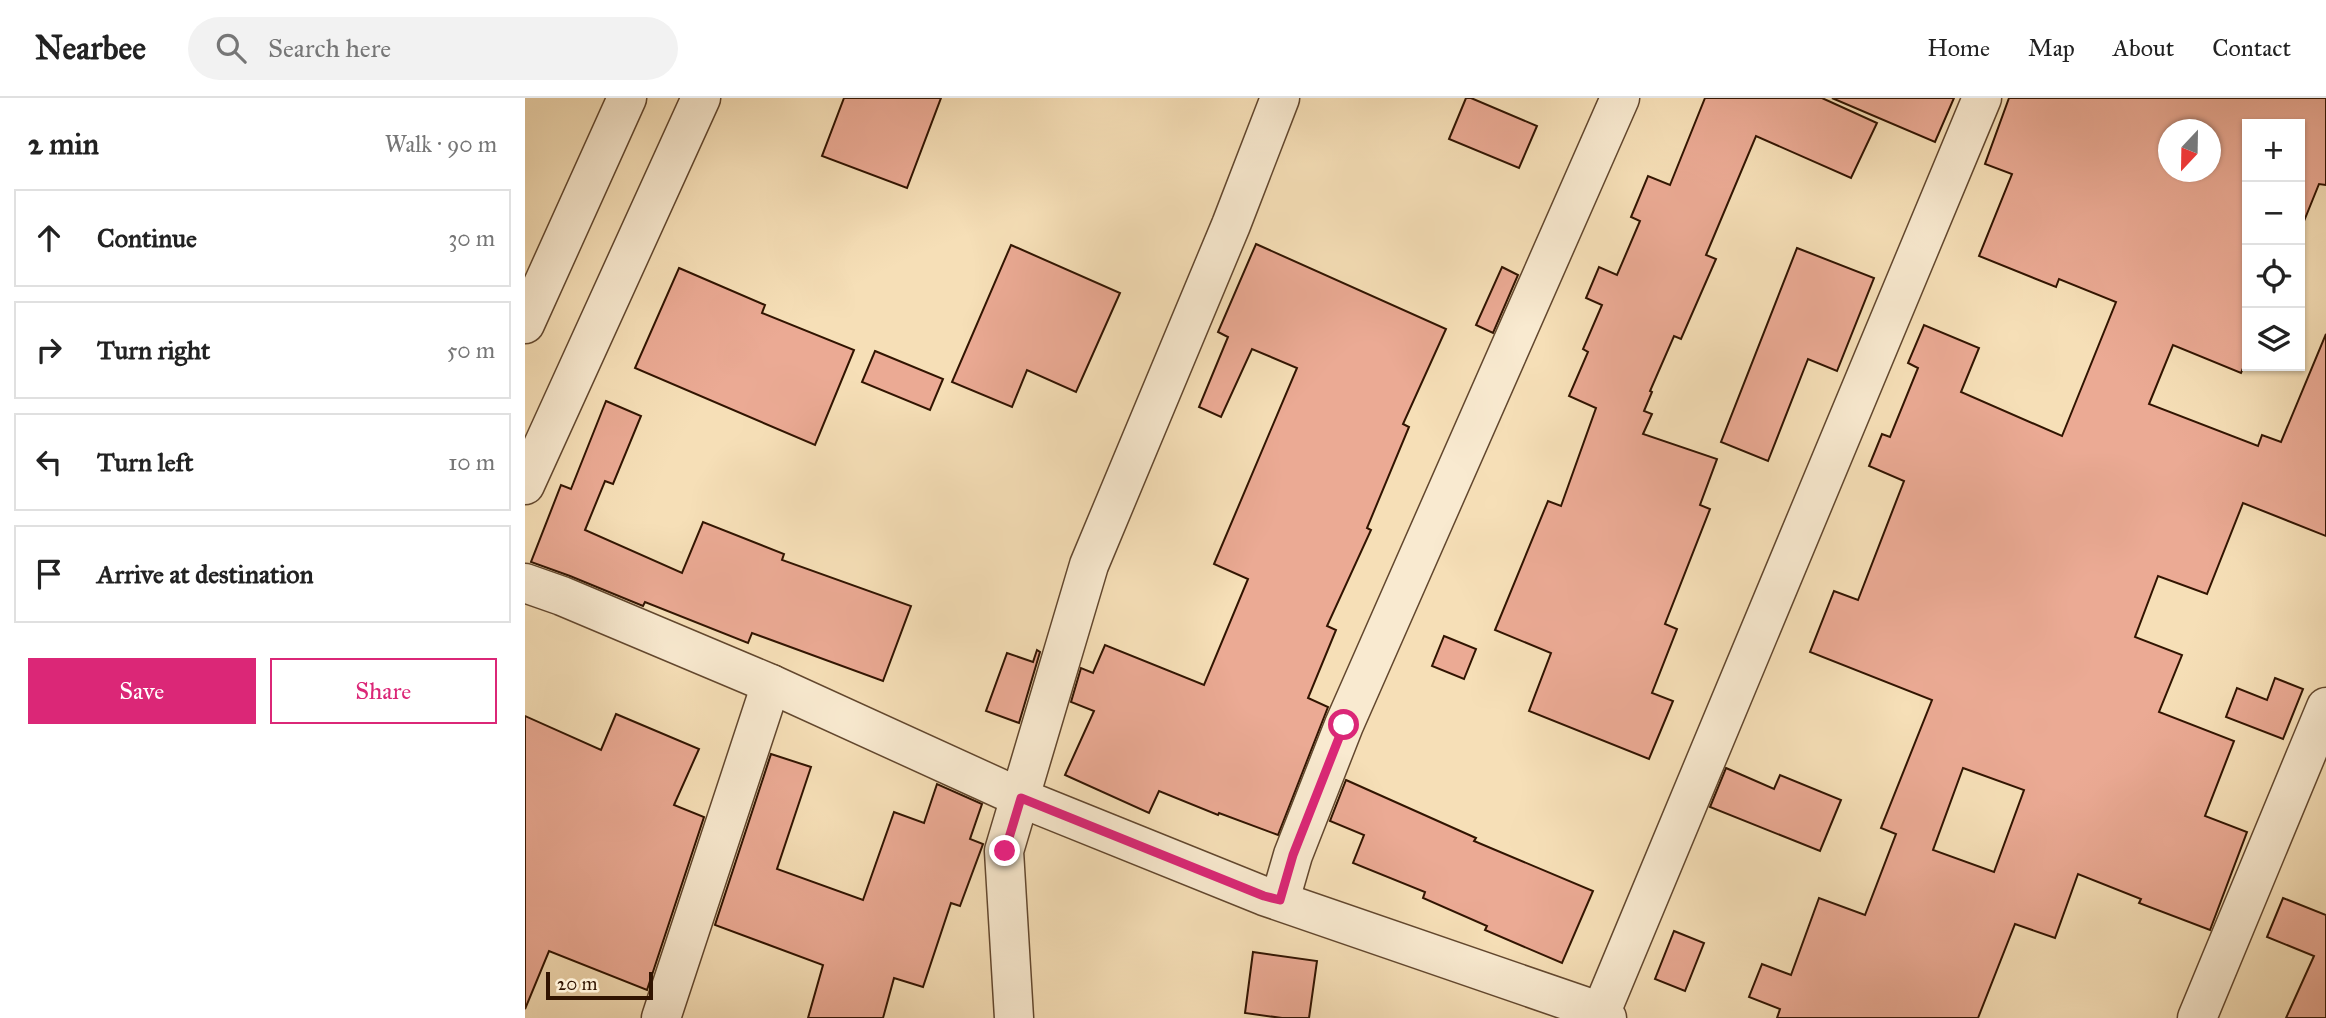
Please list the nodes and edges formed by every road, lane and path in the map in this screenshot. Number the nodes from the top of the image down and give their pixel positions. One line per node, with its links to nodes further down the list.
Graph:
1 (627, 98): 6 (street)
2 (701, 98): 7 (street)
3 (1280, 98): 11 (street)
4 (1620, 98): 12 (street)
5 (1982, 98): 13 (street)
6 (525, 324)
7 (525, 485)
8 (525, 583): 9 (street)
9 (771, 684): 11 (street); 14 (street)
10 (2326, 707): 16 (street)
11 (1021, 798): 12 (street); 15 (street)
12 (1280, 900): 13 (street)
13 (1604, 1015)
14 (661, 1018)
15 (1014, 1018)
16 (2197, 1018)

